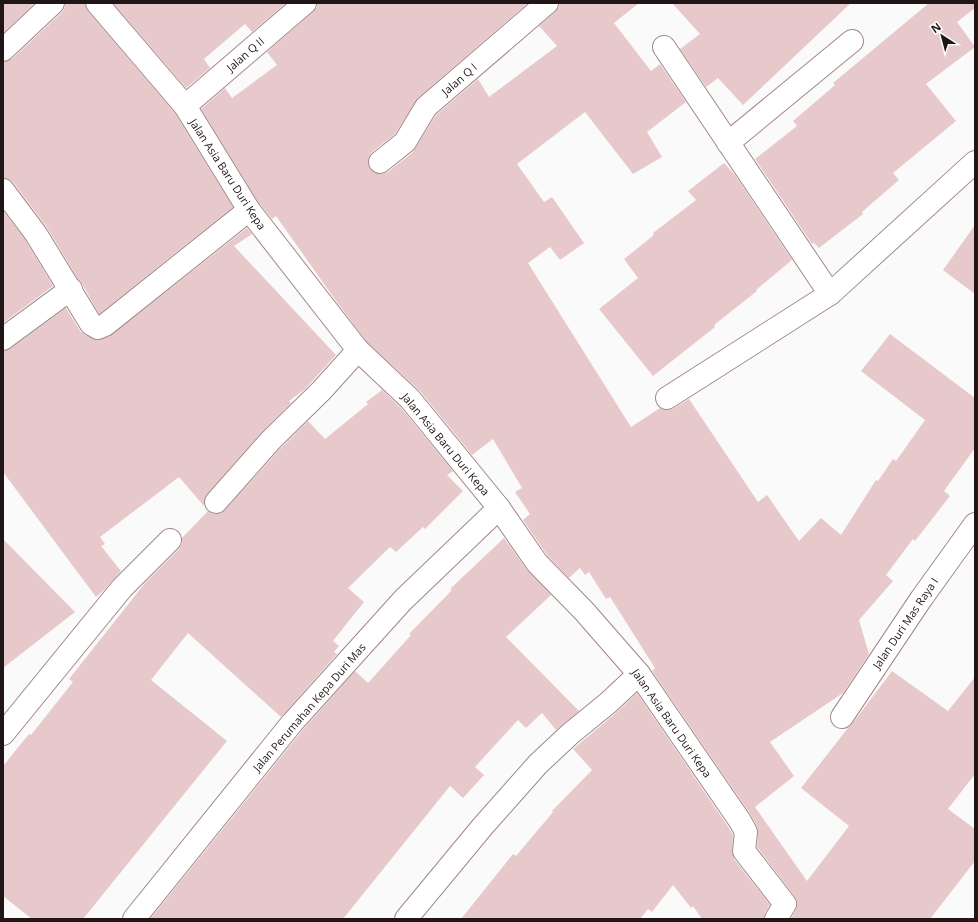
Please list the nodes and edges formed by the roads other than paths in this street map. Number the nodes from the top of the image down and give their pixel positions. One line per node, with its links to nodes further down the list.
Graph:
1 (53, 3): 7 (street)
2 (97, 3): 8 (street, Jalan Asia Baru Duri Kepa)
3 (304, 3): 8 (street, Jalan Q II)
4 (547, 3): 10 (street, Jalan Q I)
5 (852, 41): 9 (street)
6 (664, 47): 9 (street)
7 (3, 50)
8 (185, 106): 13 (street, Jalan Asia Baru Duri Kepa)
9 (728, 143): 15 (street)
10 (380, 162)
11 (975, 162): 15 (street)
12 (3, 190): 14 (street)
13 (249, 210): 14 (street); 17 (street, Jalan Asia Baru Duri Kepa)
14 (71, 289): 16 (street)
15 (830, 294): 18 (street)
16 (3, 339)
17 (358, 350): 19 (street); 20 (street, Jalan Asia Baru Duri Kepa)
18 (667, 398)
19 (216, 502)
20 (499, 508): 23 (street, Jalan Asia Baru Duri Kepa); 26 (street, Jalan Perumahan Kepa Duri Mas)
21 (972, 527): 24 (street, Jalan Duri Mas Raya I)
22 (170, 540): 25 (street)
23 (640, 674): 27 (street); 28 (street, Jalan Asia Baru Duri Kepa)
24 (842, 717)
25 (3, 734)
26 (134, 919)
27 (406, 919)
28 (776, 919)

